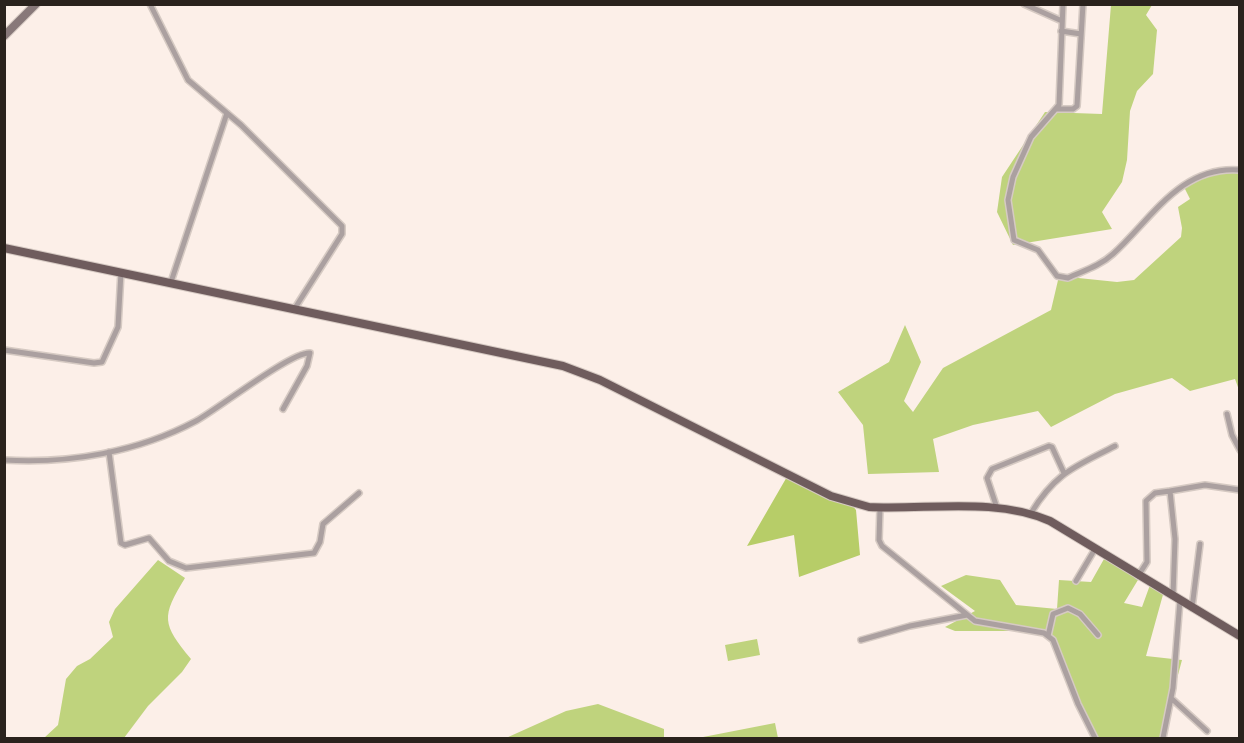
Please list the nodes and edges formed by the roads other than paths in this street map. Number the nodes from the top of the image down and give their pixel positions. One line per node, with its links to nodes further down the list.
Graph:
1 (36, 4): 9 (street)
2 (150, 4): 11 (street)
3 (1024, 4): 6 (street)
4 (1063, 4): 6 (street)
5 (1083, 4): 8 (street)
6 (1062, 21): 7 (street)
7 (1062, 31): 8 (street); 10 (street)
8 (1081, 34): 10 (street)
9 (4, 36)
10 (1057, 109): 12 (street)
11 (227, 113): 15 (street); 16 (street)
12 (1239, 170)
13 (4, 248): 14 (main road)
14 (122, 272): 15 (main road); 17 (street)
15 (171, 282): 16 (main road)
16 (295, 308): 28 (main road)
17 (4, 350)
18 (282, 409): 22 (street)
19 (1227, 414): 21 (street)
20 (1115, 446): 24 (street)
21 (1239, 450)
22 (109, 452): 23 (street); 27 (street)
23 (4, 460)
24 (1064, 473): 29 (street); 30 (street)
25 (1239, 490): 26 (street)
26 (1170, 491): 33 (street); 35 (street)
27 (360, 493)
28 (880, 508): 29 (main road); 37 (street)
29 (997, 508): 30 (main road)
30 (1031, 513): 32 (main road)
31 (1200, 544): 36 (street)
32 (1095, 549): 33 (main road); 34 (street)
33 (1138, 576): 35 (main road)
34 (1076, 581)
35 (1177, 598): 36 (main road); 42 (street)
36 (1192, 608): 38 (main road)
37 (967, 615): 40 (street); 41 (street)
38 (1238, 633)
39 (1098, 635): 40 (street)
40 (1048, 636): 44 (street)
41 (861, 640)
42 (1171, 698): 43 (street); 45 (street)
43 (1207, 731)
44 (1095, 738)
45 (1163, 738)

